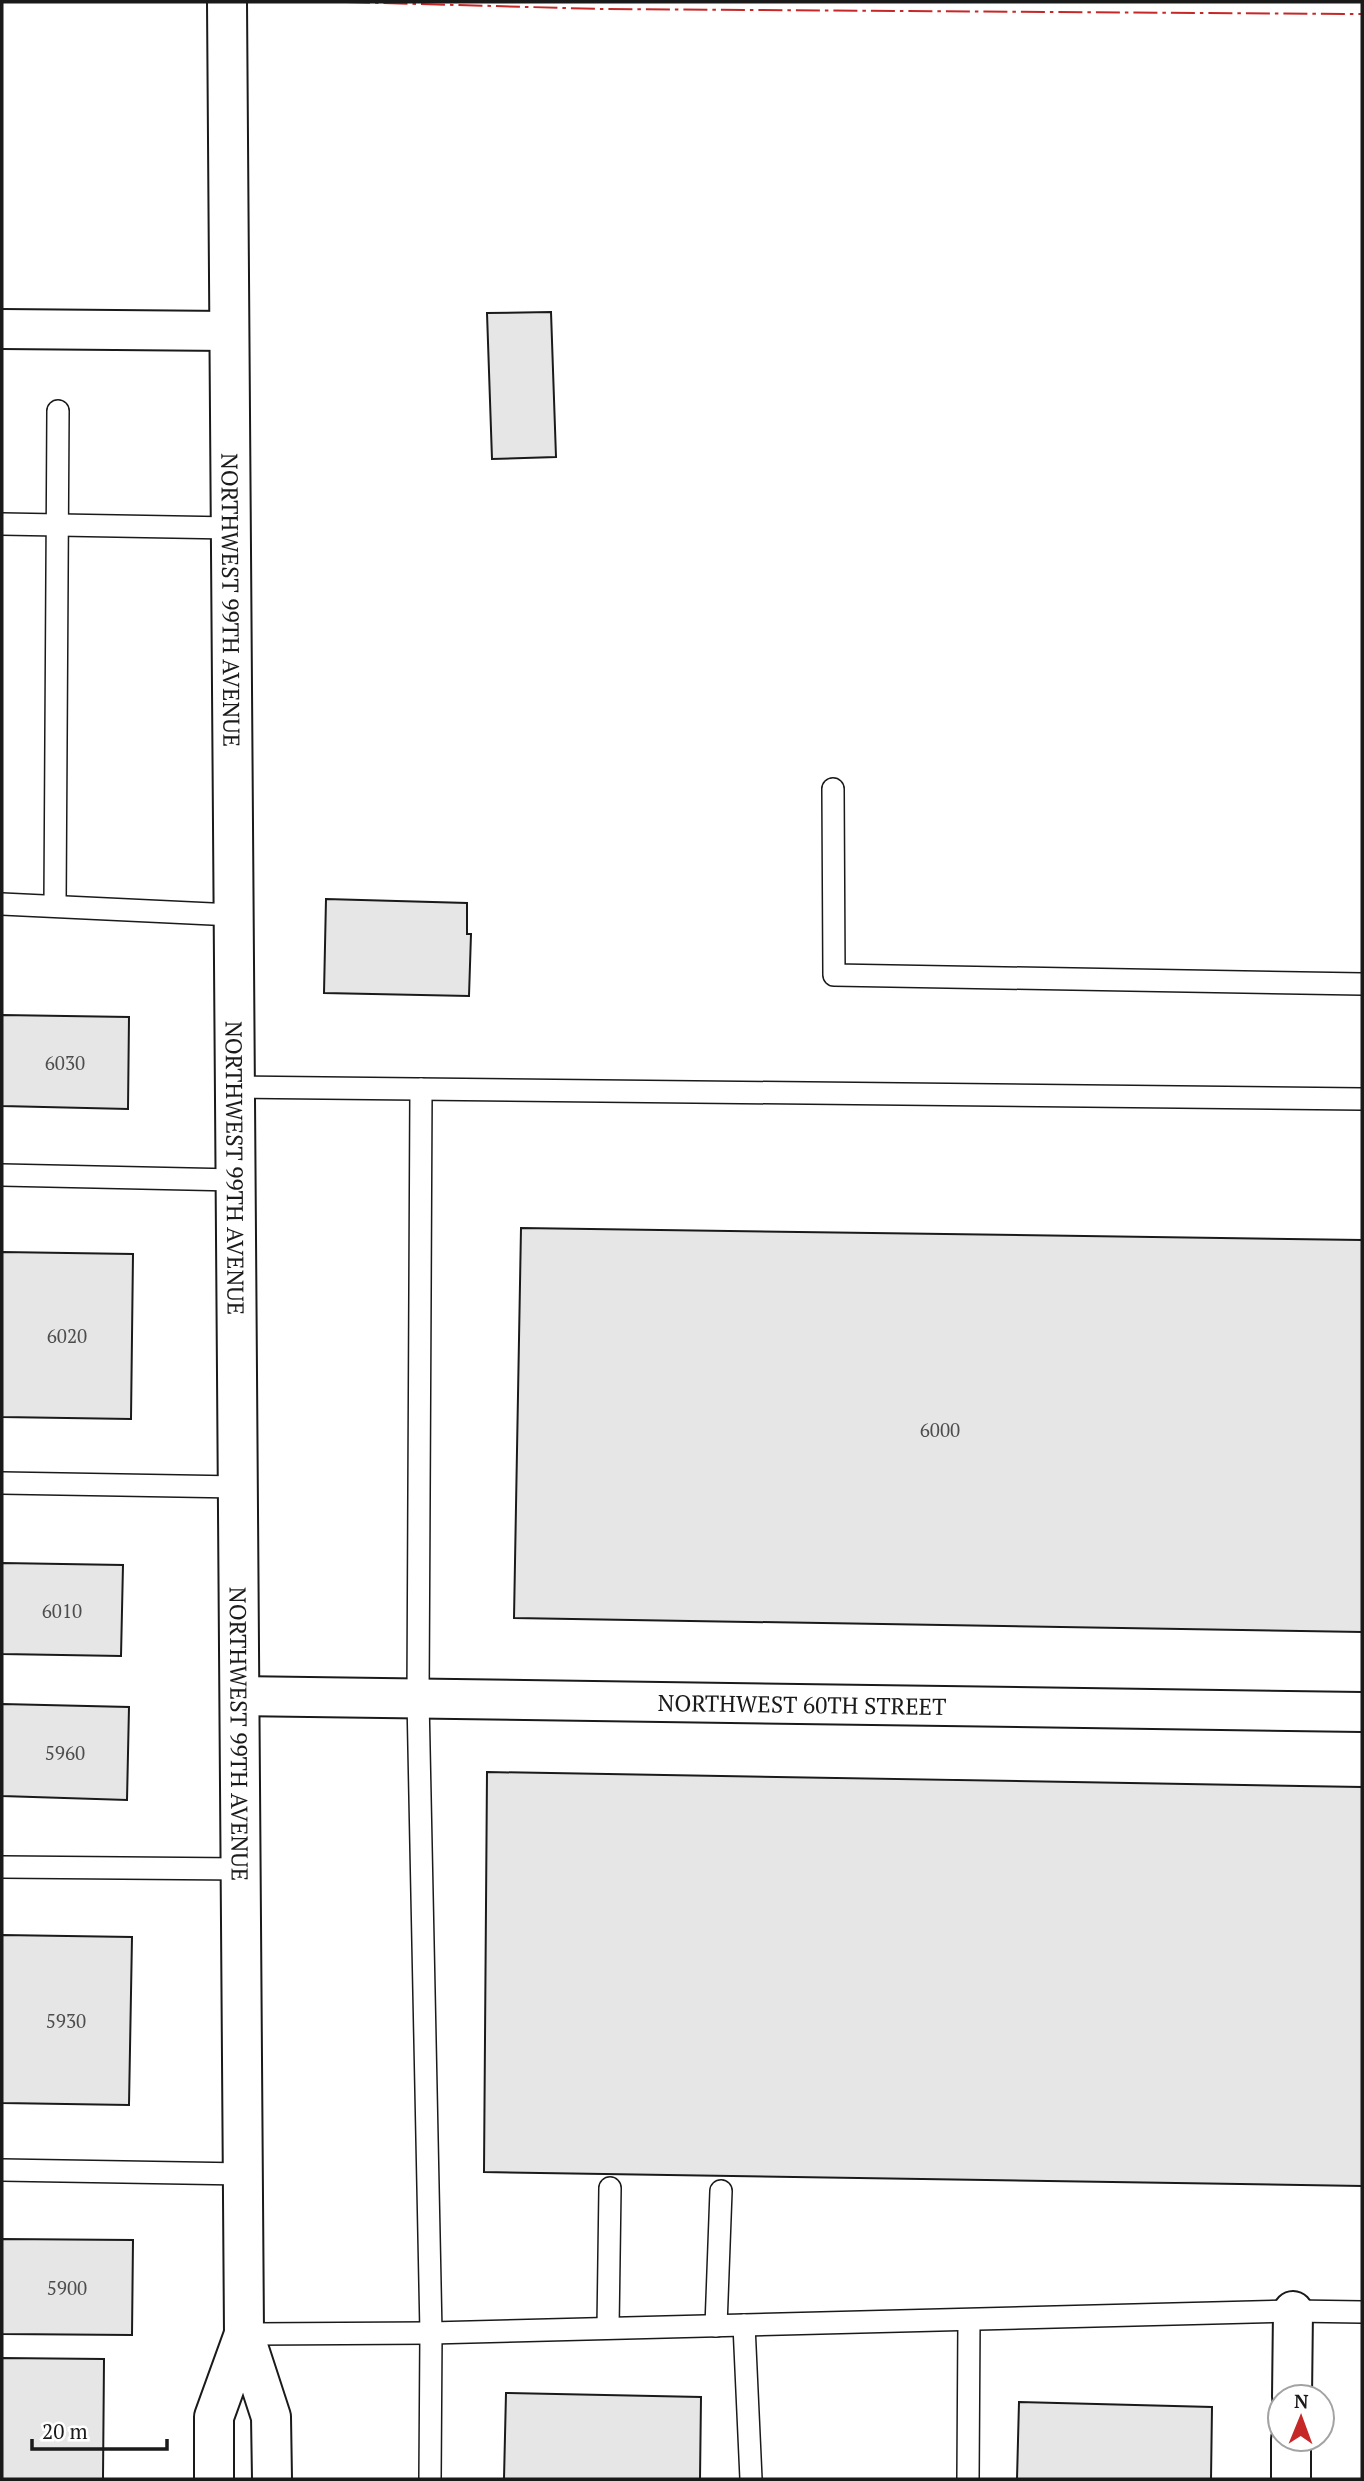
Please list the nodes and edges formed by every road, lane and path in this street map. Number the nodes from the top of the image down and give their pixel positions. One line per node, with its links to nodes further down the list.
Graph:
1 (227, 2): 3 (street, NORTHWEST 99TH AVENUE)
2 (2, 329): 3 (street)
3 (229, 331): 7 (street, NORTHWEST 99TH AVENUE)
4 (58, 411): 6 (lane)
5 (2, 524): 6 (lane)
6 (59, 524): 7 (lane); 10 (lane)
7 (231, 528): 11 (street, NORTHWEST 99TH AVENUE)
8 (833, 789): 12 (lane)
9 (2, 904): 10 (lane)
10 (55, 905): 11 (lane)
11 (233, 915): 13 (street, NORTHWEST 99TH AVENUE)
12 (1362, 984)
13 (235, 1087): 14 (lane); 17 (street, NORTHWEST 99TH AVENUE)
14 (421, 1089): 15 (lane); 21 (lane)
15 (1362, 1099)
16 (2, 1175): 17 (lane)
17 (235, 1180): 19 (street, NORTHWEST 99TH AVENUE)
18 (2, 1483): 19 (lane)
19 (238, 1487): 20 (street, NORTHWEST 99TH AVENUE)
20 (240, 1696): 21 (street, NORTHWEST 60TH STREET); 24 (street, NORTHWEST 99TH AVENUE)
21 (418, 1699): 22 (street, NORTHWEST 60TH STREET); 35 (lane)
22 (1362, 1713)
23 (2, 1867): 24 (lane)
24 (242, 1869): 26 (street, NORTHWEST 99TH AVENUE)
25 (2, 2170): 26 (lane)
26 (244, 2174): 36 (street, NORTHWEST 99TH AVENUE)
27 (610, 2188): 34 (lane)
28 (721, 2191): 33 (lane)
29 (1293, 2311): 30 (lane); 31 (lane); 37 (street)
30 (1362, 2312)
31 (969, 2320): 32 (lane); 43 (lane)
32 (744, 2325): 33 (lane); 42 (lane)
33 (716, 2326): 34 (lane)
34 (608, 2328): 35 (lane)
35 (431, 2333): 36 (lane); 41 (lane)
36 (244, 2334): 39 (street, NORTHWEST 99TH AVENUE); 40 (street, NORTHWEST 99TH AVENUE)
37 (1292, 2383)
38 (1291, 2453): 44 (street)
39 (214, 2479)
40 (272, 2479)
41 (430, 2479)
42 (751, 2479)
43 (968, 2479)
44 (1291, 2479)

